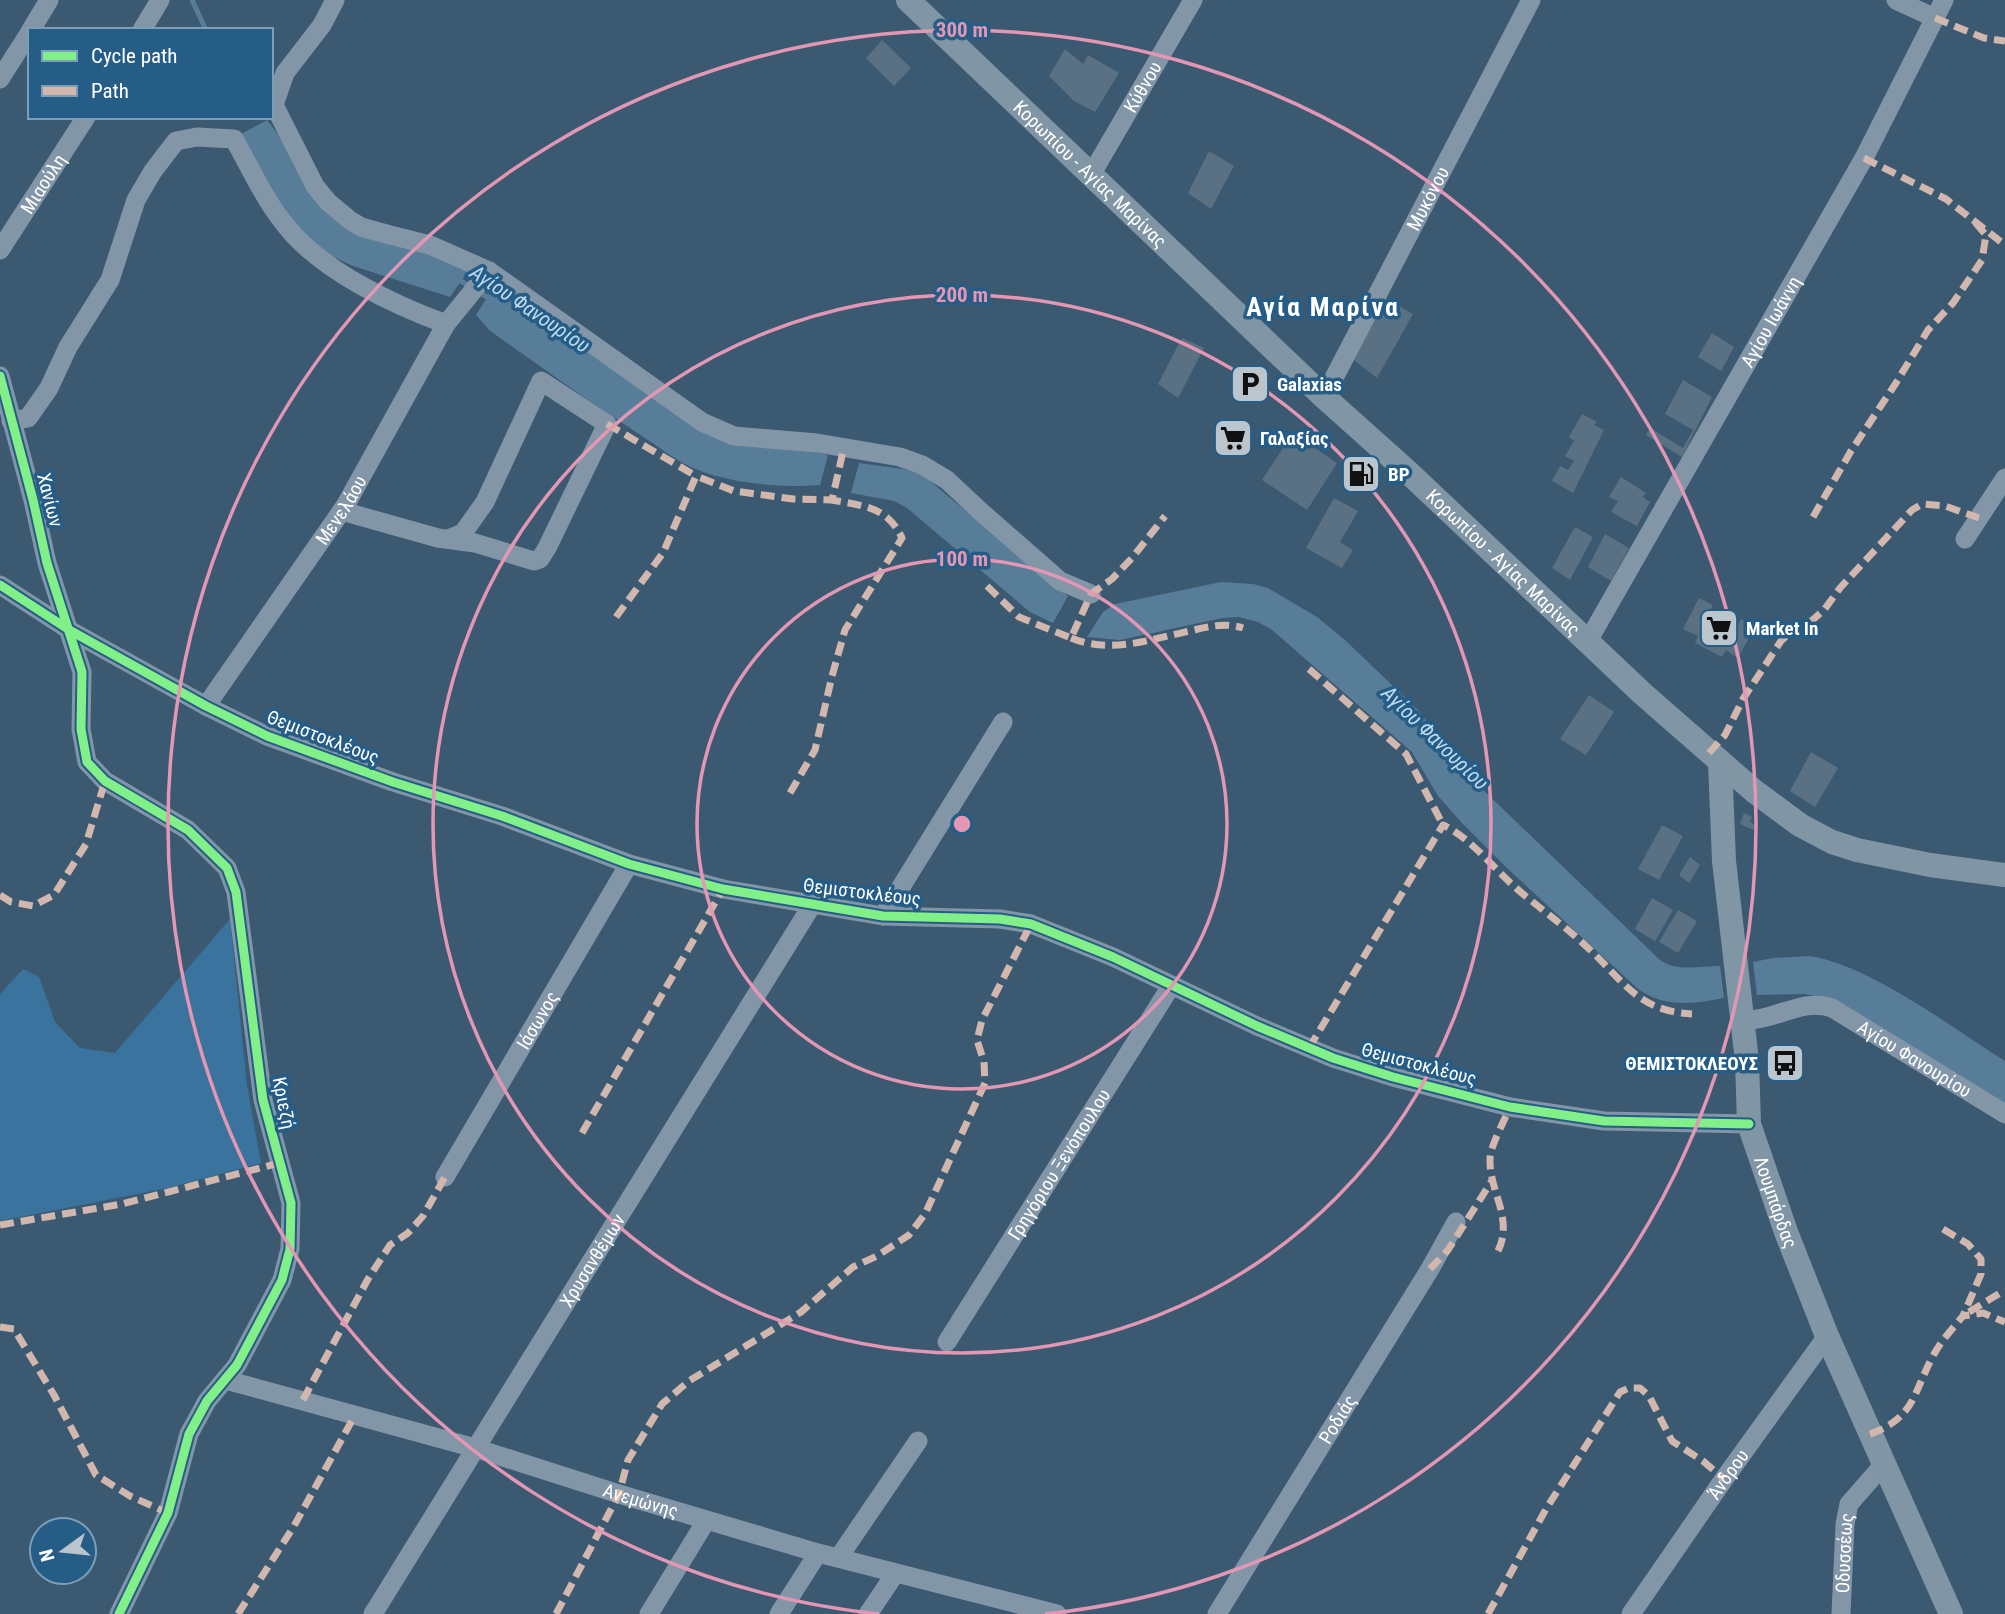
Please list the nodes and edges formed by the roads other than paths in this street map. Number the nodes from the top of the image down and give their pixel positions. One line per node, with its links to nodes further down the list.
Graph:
1 (50, 0): 10 (street)
2 (160, 0): 11 (street)
3 (335, 0): 17 (street)
4 (908, 0): 15 (main road, Κορωπίου - Αγίας Μαρίνας)
5 (1193, 0): 15 (street, Κύθνου)
6 (1531, 0): 20 (street, Μυκόνου)
7 (1896, 0): 9 (street)
8 (1944, 0): 9 (street, Αγίου Ιωάννη)
9 (1935, 18): 29 (street, Αγίου Ιωάννη)
10 (32, 28)
11 (143, 28)
12 (28, 34): 13 (street)
13 (0, 79)
14 (85, 119): 16 (street, Μιαούλη)
15 (1091, 175): 20 (main road, Κορωπίου - Αγίας Μαρίνας)
16 (0, 250)
17 (486, 276): 18 (street, Μενελάου); 27 (street)
18 (446, 324): 21 (street); 23 (street, Μενελάου)
19 (0, 376): 21 (street, Χανίων)
20 (1324, 397): 29 (main road, Κορωπίου - Αγίας Μαρίνας)
21 (11, 421): 28 (street, Χανίων)
22 (2005, 478): 25 (street)
23 (342, 511): 24 (street); 30 (street, Μενελάου)
24 (448, 539): 24 (street)
25 (1965, 539)
26 (0, 585): 28 (street, Θεμιστοκλέους)
27 (1091, 594)
28 (71, 631): 30 (street, Θεμιστοκλέους); 45 (street, Κριεζή)
29 (1588, 641): 32 (main road, Κορωπίου - Αγίας Μαρίνας)
30 (206, 706): 33 (street, Θεμιστοκλέους)
31 (1003, 722): 36 (street)
32 (1720, 762): 34 (main road, Κορωπίου - Αγίας Μαρίνας); 38 (main road, Λουμπάρδας)
33 (629, 864): 35 (street, Θεμιστοκλέους); 41 (street, Ιάσωνος)
34 (2005, 875)
35 (812, 905): 36 (street, Θεμιστοκλέους); 47 (street, Χρυσανθέμων)
36 (883, 916): 37 (street, Θεμιστοκλέους)
37 (1171, 986): 40 (street, Θεμιστοκλέους); 44 (street, Γρηγόριου Ξενόπουλου)
38 (1742, 1020): 39 (street, Αγίου Φανουρίου); 40 (main road, Λουμπάρδας)
39 (2005, 1114)
40 (1749, 1125): 43 (main road, Λουμπάρδας)
41 (445, 1177)
42 (1456, 1222): 59 (street, Ροδιάς)
43 (1827, 1336): 48 (main road, Λουμπάρδας); 60 (street, Άνδρου)
44 (947, 1342)
45 (226, 1380): 47 (street, Ανεμώνης); 53 (street, Κριεζή)
46 (918, 1441): 51 (street)
47 (475, 1448): 49 (street, Ανεμώνης); 54 (street, Χρυσανθέμων)
48 (1884, 1464): 61 (street, Οδυσσέως); 62 (main road, Λουμπάρδας)
49 (706, 1521): 50 (street, Ανεμώνης); 55 (street)
50 (818, 1553): 51 (street, Ανεμώνης); 56 (street)
51 (839, 1558): 52 (street, Ανεμώνης)
52 (895, 1574): 57 (street); 58 (street, Ανεμώνης)
53 (119, 1614)
54 (373, 1614)
55 (649, 1614)
56 (779, 1614)
57 (868, 1614)
58 (1057, 1614)
59 (1217, 1614)
60 (1631, 1614)
61 (1841, 1614)
62 (1951, 1614)

